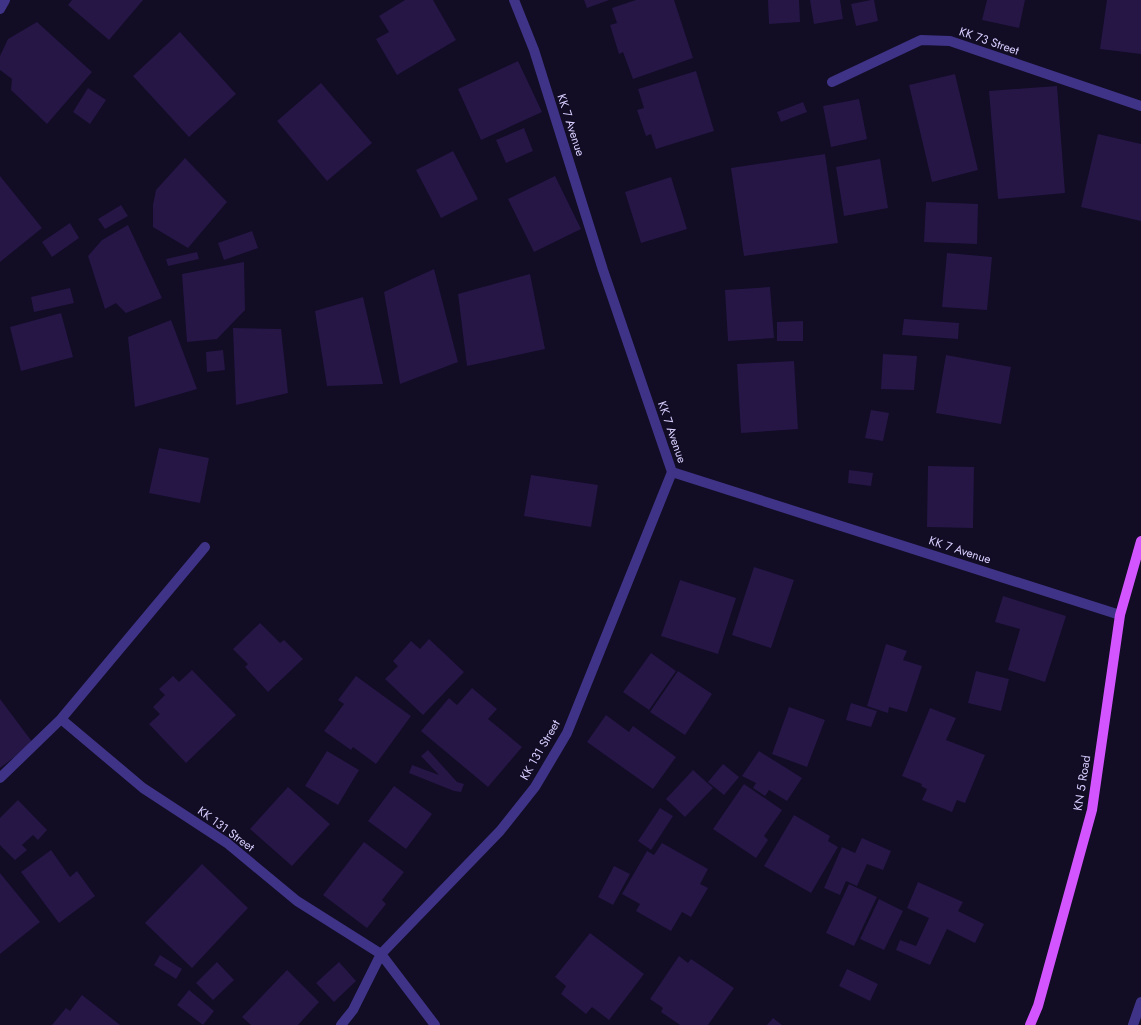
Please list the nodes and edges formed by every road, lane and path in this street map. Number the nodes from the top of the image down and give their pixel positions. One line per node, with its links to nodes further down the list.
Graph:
1 (4, 0): 3 (street)
2 (514, 0): 6 (street, KK 7 Avenue)
3 (0, 9)
4 (832, 82): 5 (street, KK 73 Street)
5 (1141, 106)
6 (672, 472): 9 (street, KK 7 Avenue); 12 (street, KK 131 Street)
7 (1141, 541): 9 (main road, KN 5 Road)
8 (205, 547): 10 (street)
9 (1120, 615): 16 (main road, KN 5 Road)
10 (60, 720): 11 (street); 12 (street, KK 131 Street)
11 (0, 778)
12 (381, 954): 14 (street, KK 131 Street); 15 (street, KK 131 Street)
13 (1141, 1002): 17 (street)
14 (341, 1025)
15 (435, 1025)
16 (1030, 1025)
17 (1133, 1025)

